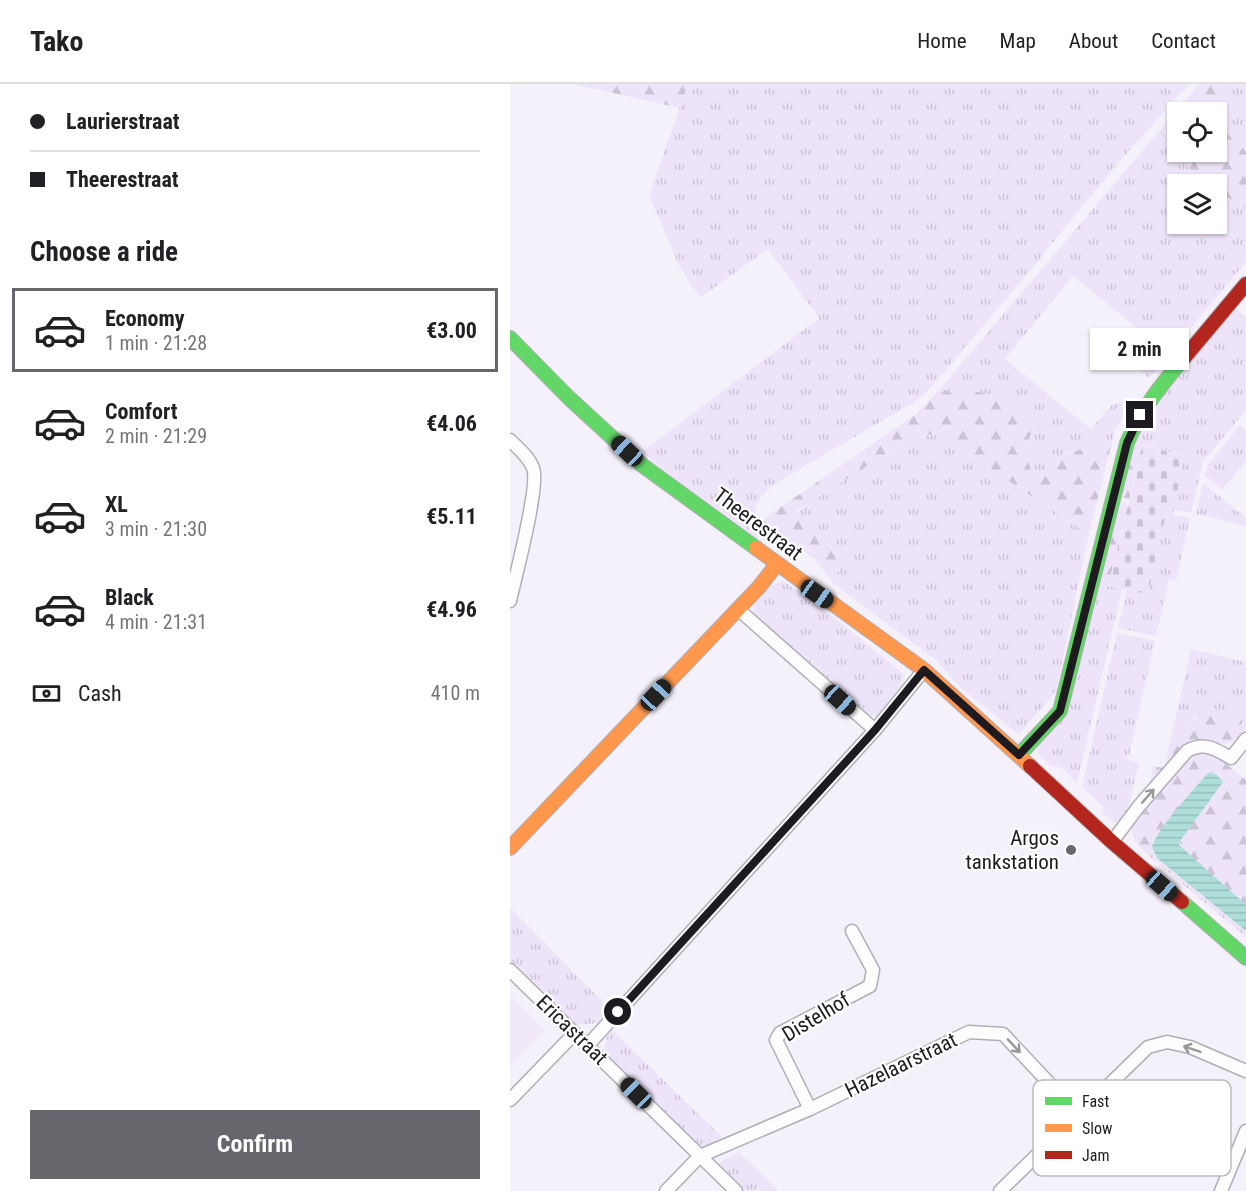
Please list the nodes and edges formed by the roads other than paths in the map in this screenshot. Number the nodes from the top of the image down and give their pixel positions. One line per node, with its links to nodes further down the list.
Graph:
1 (1246, 284): 10 (main road)
2 (510, 338): 4 (main road, Theerestraat)
3 (510, 440): 5 (street)
4 (777, 564): 6 (main road); 7 (main road, Theerestraat)
5 (510, 601)
6 (738, 609): 8 (street); 12 (main road)
7 (924, 670): 8 (street); 10 (main road, Theerestraat)
8 (875, 730): 17 (street)
9 (1246, 739): 11 (street, one-way to 9)
10 (1019, 755): 11 (main road, Theerestraat)
11 (1112, 842): 14 (main road, Theerestraat)
12 (510, 848)
13 (852, 931): 22 (street, Distelhof)
14 (1246, 958)
15 (510, 970): 16 (street, Ericastraat)
16 (574, 1034): 17 (street, Ericastraat); 21 (street)
17 (588, 1045): 24 (street, Ericastraat)
18 (1246, 1071): 20 (street, one-way to 20)
19 (1046, 1080): 22 (street, Hazelaarstraat, one-way to 19)
20 (1115, 1080)
21 (510, 1100)
22 (810, 1109): 24 (street, Hazelaarstraat)
23 (1246, 1131): 26 (street)
24 (700, 1156): 28 (street); 29 (street, Ericastraat)
25 (1033, 1159): 30 (street)
26 (1231, 1167)
27 (1227, 1176): 31 (street)
28 (666, 1191)
29 (736, 1191)
30 (1000, 1191)
31 (1221, 1191)

